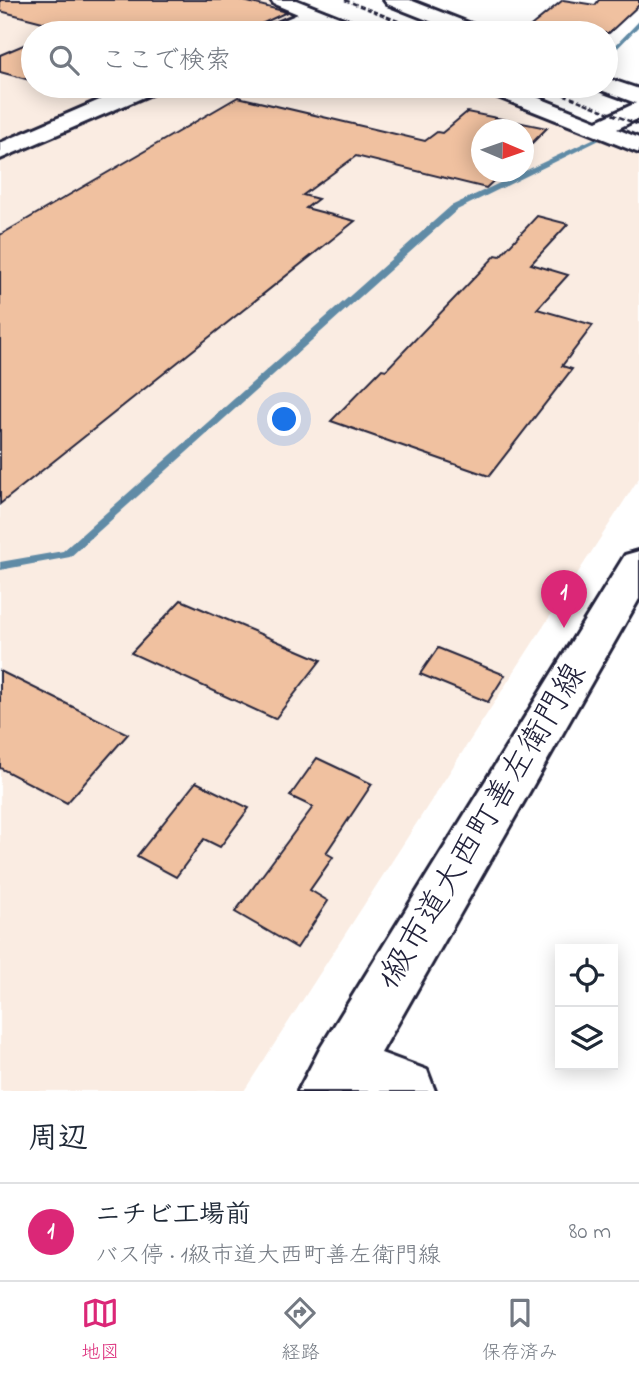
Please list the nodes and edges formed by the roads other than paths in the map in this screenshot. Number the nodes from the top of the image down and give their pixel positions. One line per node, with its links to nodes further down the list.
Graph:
1 (280, 0): 5 (street)
2 (393, 0): 6 (street)
3 (304, 18): 4 (street)
4 (297, 21)
5 (332, 21)
6 (446, 21)
7 (618, 89): 8 (street)
8 (639, 97)
9 (123, 98): 14 (street)
10 (520, 98): 12 (street)
11 (639, 109): 12 (street)
12 (599, 130): 13 (street)
13 (639, 146)
14 (0, 152)
15 (639, 564): 16 (street, 1級市道大西町善左衛門線)
16 (334, 1079): 17 (street)
17 (406, 1091)

